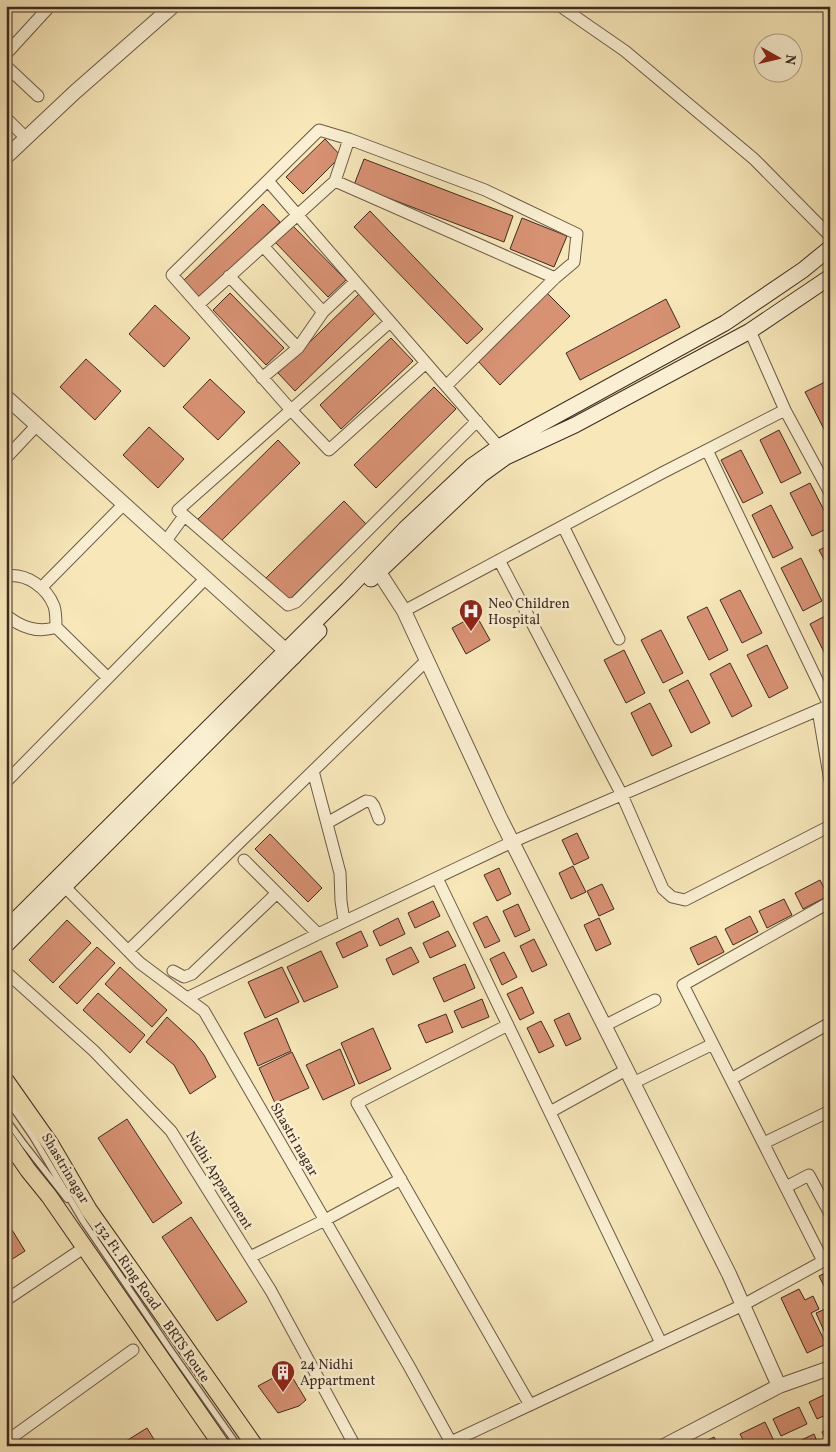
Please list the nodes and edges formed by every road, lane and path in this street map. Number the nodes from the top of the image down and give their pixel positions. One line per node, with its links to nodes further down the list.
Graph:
1 (50, 6): 4 (street)
2 (173, 6): 8 (street)
3 (560, 6): 14 (street)
4 (6, 54)
5 (6, 66): 6 (street)
6 (38, 96)
7 (6, 118): 8 (street)
8 (26, 138): 10 (street)
9 (349, 139): 11 (street); 12 (street); 19 (street)
10 (6, 157)
11 (335, 181): 13 (street); 19 (street)
12 (268, 182): 13 (street); 21 (street)
13 (297, 215): 15 (street); 20 (street)
14 (830, 236)
15 (263, 246): 17 (street); 22 (street)
16 (830, 248): 34 (main road)
17 (229, 276): 21 (street); 25 (street)
18 (830, 277): 24 (main road)
19 (555, 278): 28 (street)
20 (355, 282): 22 (street); 23 (street)
21 (198, 305): 27 (street)
22 (323, 312): 25 (street)
23 (390, 322): 26 (street); 30 (street)
24 (750, 332): 31 (street); 43 (main road)
25 (298, 348): 27 (street)
26 (426, 363): 28 (street); 30 (street)
27 (262, 378): 30 (street)
28 (446, 386): 32 (street)
29 (6, 397): 33 (street)
30 (290, 410): 39 (street)
31 (785, 410): 35 (street); 37 (street)
32 (477, 421): 34 (street); 39 (street)
33 (37, 425): 36 (street); 38 (street)
34 (499, 447): 43 (main road)
35 (707, 450): 40 (street); 54 (street)
36 (6, 458)
37 (830, 493)
38 (124, 504): 41 (street); 46 (street)
39 (184, 516): 41 (street)
40 (563, 526): 42 (street); 50 (street)
41 (165, 542): 45 (street)
42 (499, 560): 47 (street); 58 (street)
43 (376, 567): 47 (street); 51 (main road)
44 (6, 576): 46 (street)
45 (206, 578): 51 (street); 53 (street)
46 (42, 587): 49 (street)
47 (404, 612): 52 (street)
48 (8, 619): 49 (street)
49 (56, 627): 53 (street)
50 (619, 639)
51 (289, 654): 65 (main road); 69 (main road)
52 (427, 660): 55 (street); 62 (street)
53 (108, 678): 56 (street)
54 (826, 706): 57 (street); 58 (street)
55 (313, 771): 60 (street); 72 (street)
56 (7, 778)
57 (830, 781)
58 (622, 795): 61 (street); 62 (street)
59 (378, 819): 60 (street)
60 (327, 823): 68 (street)
61 (830, 826)
62 (512, 842): 64 (street); 79 (street)
63 (244, 860): 66 (street)
64 (437, 878): 68 (street); 78 (street)
65 (64, 887): 71 (main road); 72 (street, Shastri nagar)
66 (277, 893): 70 (street); 73 (street)
67 (830, 902): 80 (street)
68 (344, 921): 70 (street)
69 (6, 929)
70 (318, 934): 75 (street)
71 (6, 945)
72 (128, 951): 75 (street, Shastri nagar)
73 (173, 971)
74 (6, 972): 97 (street, Nidhi Appartment)
75 (187, 998): 95 (street, Shastri nagar)
76 (655, 1000): 79 (street)
77 (830, 1023): 82 (street)
78 (508, 1025): 87 (street); 91 (street)
79 (604, 1026): 81 (street)
80 (713, 1044): 82 (street); 84 (street)
81 (626, 1070): 84 (street); 87 (street)
82 (731, 1079): 90 (street)
83 (6, 1082): 110 (main road, 132 Ft. Ring Road)
84 (633, 1083): 100 (street)
85 (6, 1098): 94 (lane, Shastrinagar)
86 (830, 1110): 90 (street)
87 (550, 1112): 101 (street)
88 (6, 1119): 94 (lane, Shastrinagar)
89 (7, 1141): 96 (main road, 132 Ft. Ring Road)
90 (764, 1143): 92 (street)
91 (401, 1179): 95 (street); 105 (street)
92 (786, 1187): 93 (street); 98 (street)
93 (830, 1214)
94 (83, 1220): 109 (lane, BRTS Route)
95 (325, 1220): 97 (street); 107 (street, Shastri nagar)
96 (85, 1247): 99 (street); 108 (main road, 132 Ft. Ring Road)
97 (250, 1257): 111 (street, Nidhi Appartment)
98 (826, 1259): 100 (street)
99 (6, 1300)
100 (743, 1305): 101 (street); 104 (street)
101 (661, 1343): 105 (street)
102 (133, 1350): 106 (street)
103 (830, 1368): 104 (street)
104 (779, 1386): 112 (street)
105 (530, 1405): 107 (street)
106 (11, 1438)
107 (452, 1444)
108 (222, 1446)
109 (238, 1446)
110 (255, 1446)
111 (355, 1446)
112 (664, 1446)

